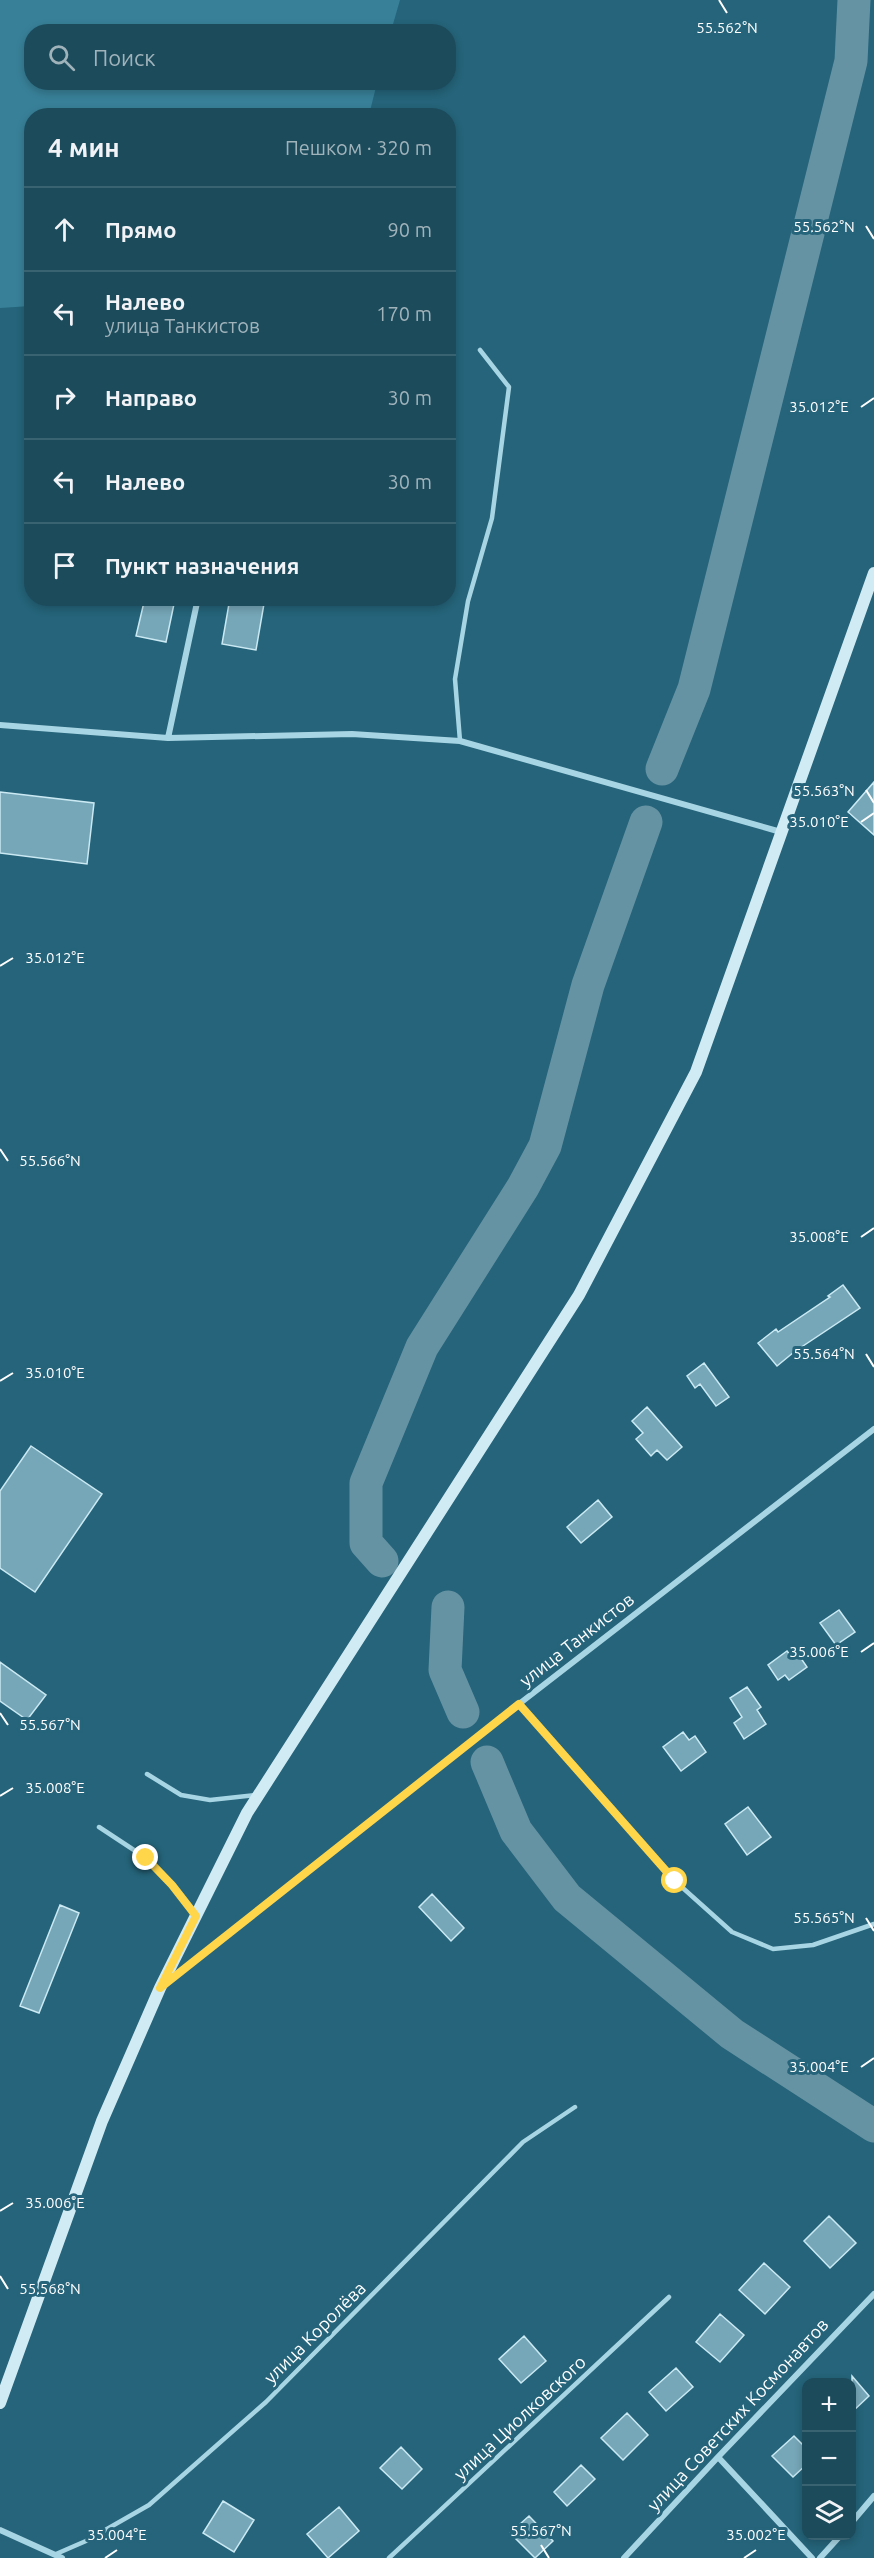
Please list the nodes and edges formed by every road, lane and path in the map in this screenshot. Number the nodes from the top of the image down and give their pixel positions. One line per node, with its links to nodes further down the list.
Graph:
1 (480, 350): 6 (lane)
2 (874, 573): 7 (main road)
3 (196, 606): 5 (street)
4 (0, 725): 5 (street)
5 (168, 738): 6 (street)
6 (460, 741): 7 (street)
7 (782, 832): 11 (main road)
8 (874, 1429): 9 (street, улица Танкистов)
9 (519, 1704): 14 (lane); 15 (street, улица Танкистов)
10 (147, 1774): 11 (lane)
11 (259, 1794): 13 (main road)
12 (99, 1827): 13 (lane)
13 (196, 1916): 15 (main road)
14 (874, 1924)
15 (160, 1988): 19 (main road)
16 (575, 2107): 25 (lane, улица Королёва)
17 (874, 2294): 20 (street, улица Советских Космонавтов)
18 (669, 2297): 26 (lane, улица Циолковского)
19 (0, 2403)
20 (718, 2457): 27 (street, улица Советских Космонавтов); 28 (street)
21 (874, 2496): 22 (street)
22 (856, 2517)
23 (0, 2530): 25 (street)
24 (836, 2540): 29 (street)
25 (59, 2556)
26 (388, 2558)
27 (624, 2558)
28 (812, 2558)
29 (820, 2558)

